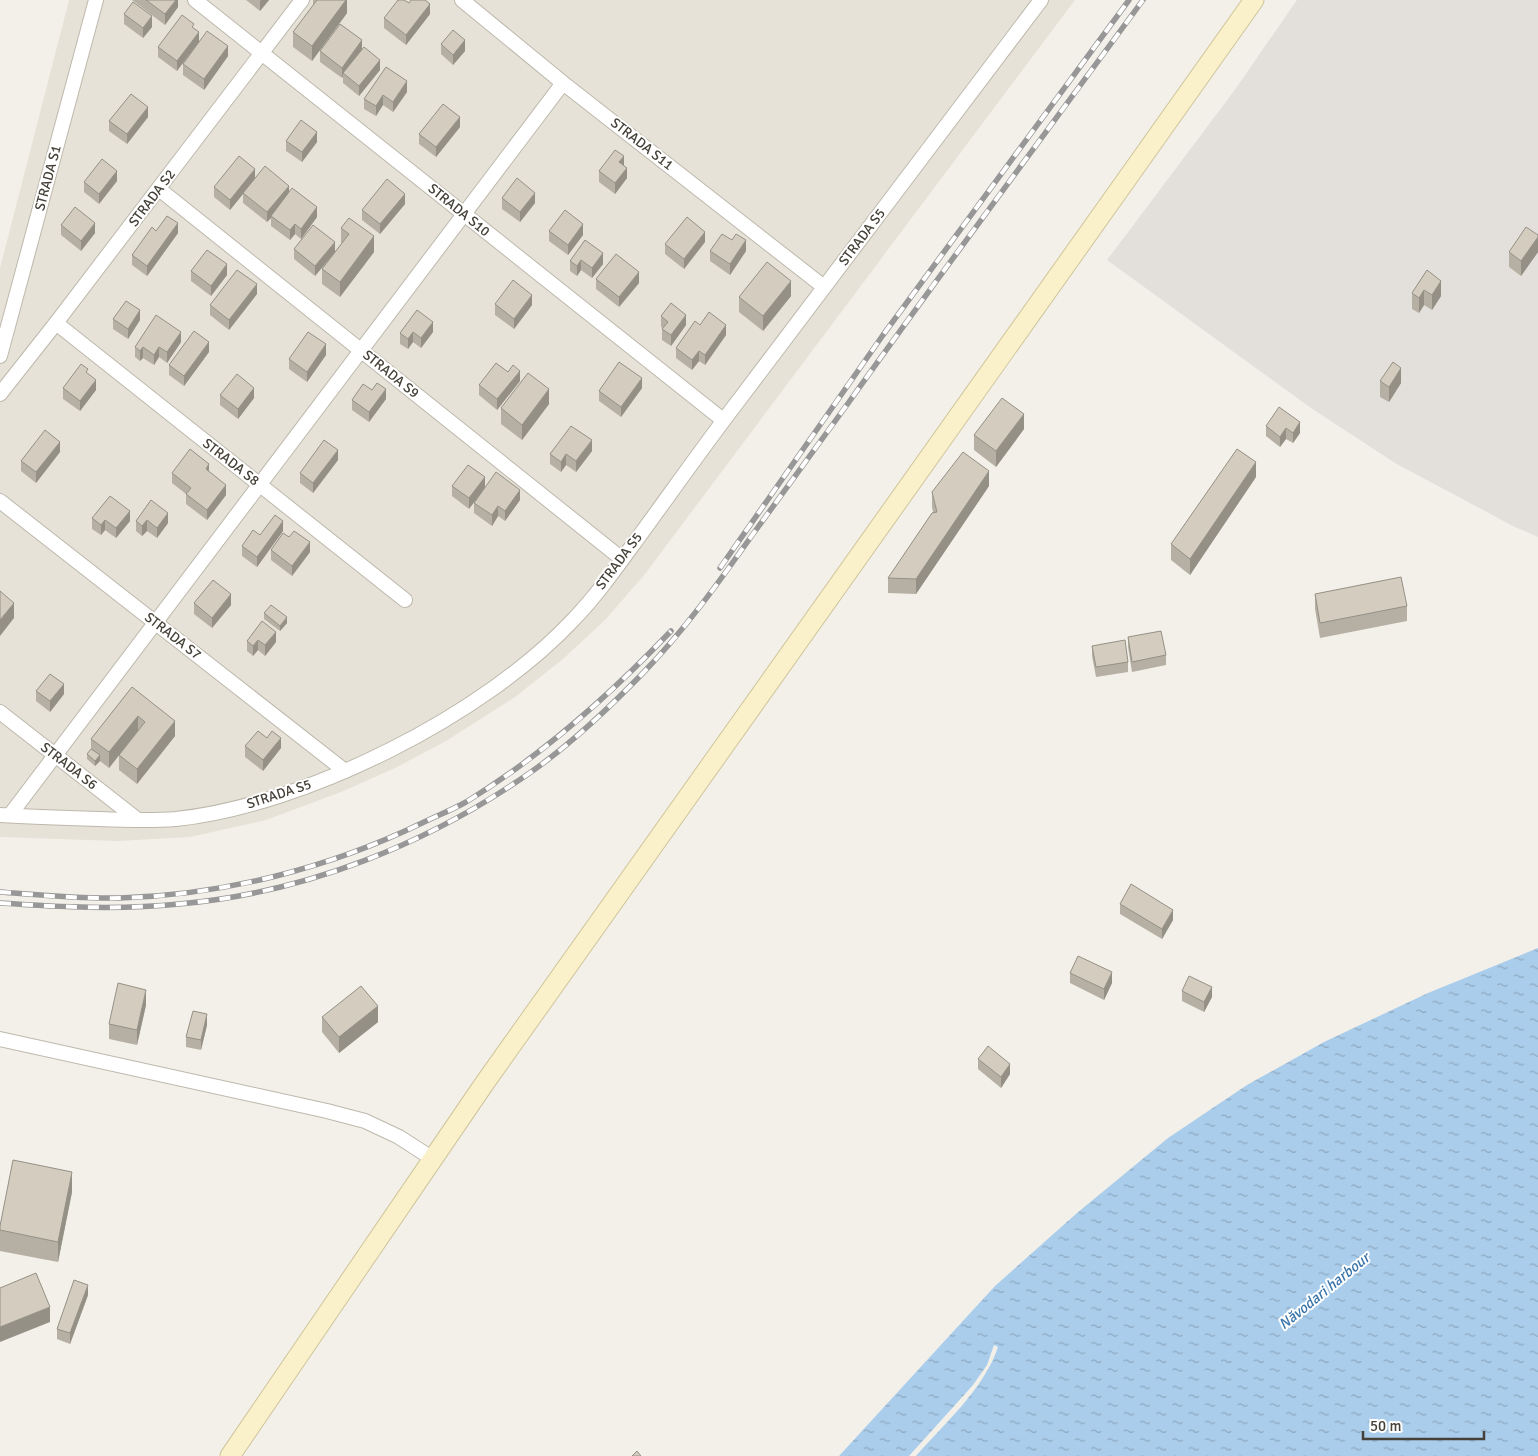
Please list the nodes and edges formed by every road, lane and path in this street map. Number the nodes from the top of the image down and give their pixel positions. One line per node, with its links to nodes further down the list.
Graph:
1 (96, 0): 14 (street, STRADA S1)
2 (195, 0): 7 (street, STRADA S10)
3 (302, 0): 7 (street, STRADA S2)
4 (462, 0): 8 (street, STRADA S11)
5 (1041, 0): 11 (street, STRADA S5)
6 (1254, 0): 28 (main road)
7 (262, 54): 9 (street, STRADA S2); 10 (street, STRADA S10)
8 (563, 82): 10 (street); 11 (street, STRADA S11)
9 (159, 189): 12 (street, STRADA S2); 13 (street, STRADA S9)
10 (464, 214): 13 (street); 16 (street, STRADA S10)
11 (824, 287): 16 (street, STRADA S5)
12 (56, 323): 15 (street, STRADA S2); 17 (street, STRADA S8)
13 (361, 351): 17 (street); 19 (street, STRADA S9)
14 (0, 356)
15 (0, 394)
16 (723, 420): 19 (street, STRADA S5)
17 (260, 485): 20 (street, STRADA S8); 21 (street)
18 (0, 501): 21 (street, STRADA S7)
19 (622, 559): 24 (street, STRADA S5)
20 (405, 600)
21 (156, 622): 23 (street); 24 (street, STRADA S7)
22 (0, 712): 23 (street, STRADA S6)
23 (56, 755): 25 (street); 26 (street, STRADA S6)
24 (345, 771): 26 (street, STRADA S5)
25 (5, 815): 26 (street, STRADA S5)
26 (138, 820)
27 (0, 1039): 28 (street)
28 (433, 1158): 29 (main road)
29 (230, 1456)

